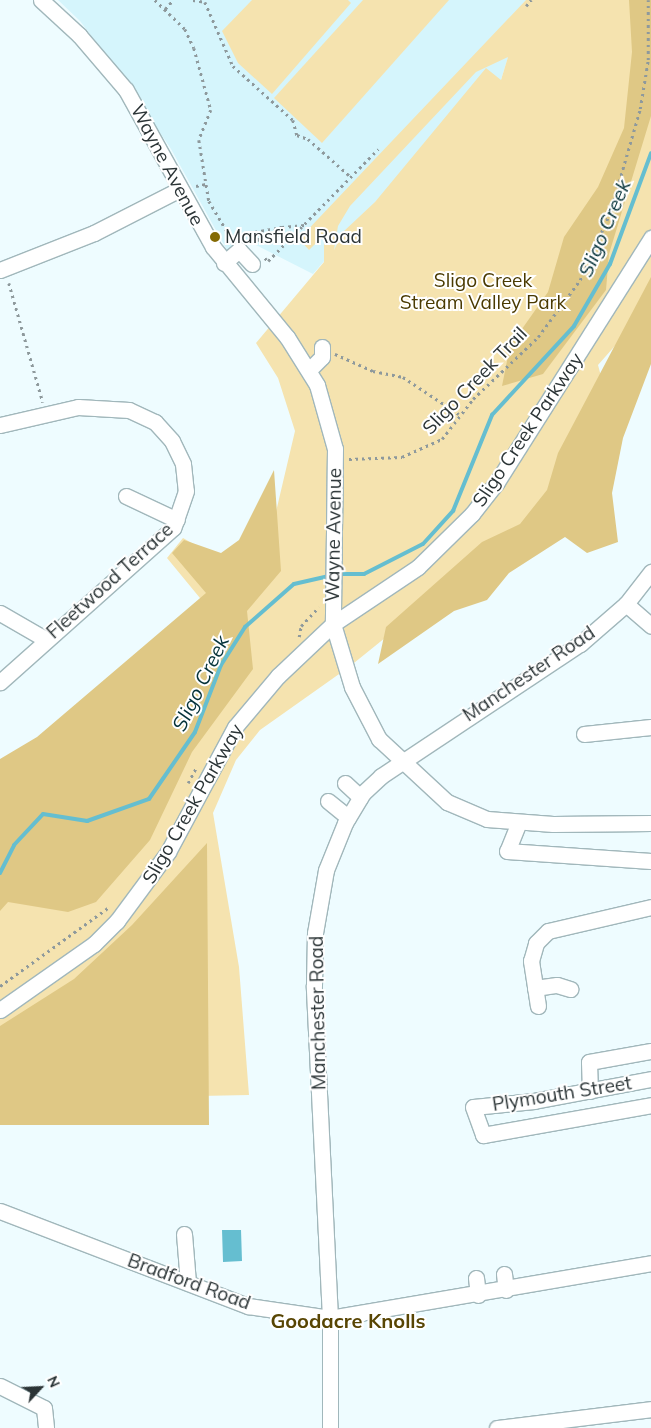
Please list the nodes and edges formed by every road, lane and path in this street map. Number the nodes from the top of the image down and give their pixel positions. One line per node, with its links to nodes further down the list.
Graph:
1 (41, 0): 12 (street, Wayne Avenue)
2 (155, 0): 9 (path)
3 (173, 0): 9 (path)
4 (192, 0): 7 (path)
5 (531, 0): 8 (path)
6 (648, 0): 26 (path, Sligo Creek Trail)
7 (206, 1): 11 (path)
8 (526, 6)
9 (165, 9): 17 (path)
10 (378, 149): 11 (path)
11 (351, 177): 13 (path)
12 (180, 189): 20 (street, Wayne Avenue); 22 (street)
13 (305, 225): 14 (path); 15 (path)
14 (282, 227): 15 (path); 16 (path)
15 (301, 229): 19 (path)
16 (242, 234)
17 (231, 238)
18 (651, 238): 34 (street, Sligo Creek Parkway)
19 (268, 261)
20 (224, 263): 21 (street); 24 (street, Wayne Avenue)
21 (252, 264)
22 (4, 277): 25 (path)
23 (322, 349): 24 (street); 26 (path)
24 (309, 370): 34 (street, Wayne Avenue)
25 (47, 415): 27 (street, Fleetwood Terrace); 30 (street, Fleetwood Terrace)
26 (459, 415): 28 (path, Sligo Creek Trail)
27 (0, 426)
28 (342, 460)
29 (126, 496): 30 (street)
30 (177, 520): 36 (street, Fleetwood Terrace)
31 (651, 572): 32 (street, Manchester Road)
32 (626, 604): 35 (street); 40 (street, Manchester Road)
33 (0, 613): 36 (street)
34 (333, 624): 40 (street, Wayne Avenue); 54 (street, Sligo Creek Parkway)
35 (651, 626)
36 (45, 638): 37 (street, Fleetwood Terrace)
37 (0, 682)
38 (651, 726): 39 (street)
39 (584, 734)
40 (398, 761): 42 (street, Manchester Road); 45 (street, Wayne Avenue)
41 (344, 783): 42 (street)
42 (360, 797): 44 (street, Manchester Road)
43 (328, 801): 44 (street)
44 (348, 817): 67 (street, Manchester Road)
45 (519, 822): 46 (street, Wayne Avenue); 47 (street)
46 (651, 823)
47 (651, 861)
48 (651, 907): 51 (street)
49 (69, 938): 50 (path)
50 (0, 986)
51 (535, 988): 52 (street); 53 (street)
52 (570, 989)
53 (538, 1006)
54 (0, 1010)
55 (651, 1051): 57 (street)
56 (651, 1079): 57 (street, Plymouth Street)
57 (590, 1091): 58 (street, Plymouth Street)
58 (649, 1106)
59 (0, 1211): 64 (street, Bradford Road)
60 (184, 1234): 64 (street)
61 (651, 1263): 65 (street, Bradford Road)
62 (504, 1274): 65 (street)
63 (476, 1278): 66 (street)
64 (188, 1283): 67 (street, Bradford Road)
65 (506, 1290): 66 (street, Bradford Road)
66 (478, 1295): 67 (street, Bradford Road)
67 (330, 1318): 71 (street, Manchester Road)
68 (0, 1386): 70 (street)
69 (651, 1408): 72 (street)
70 (46, 1428)
71 (330, 1428)
72 (497, 1428)

